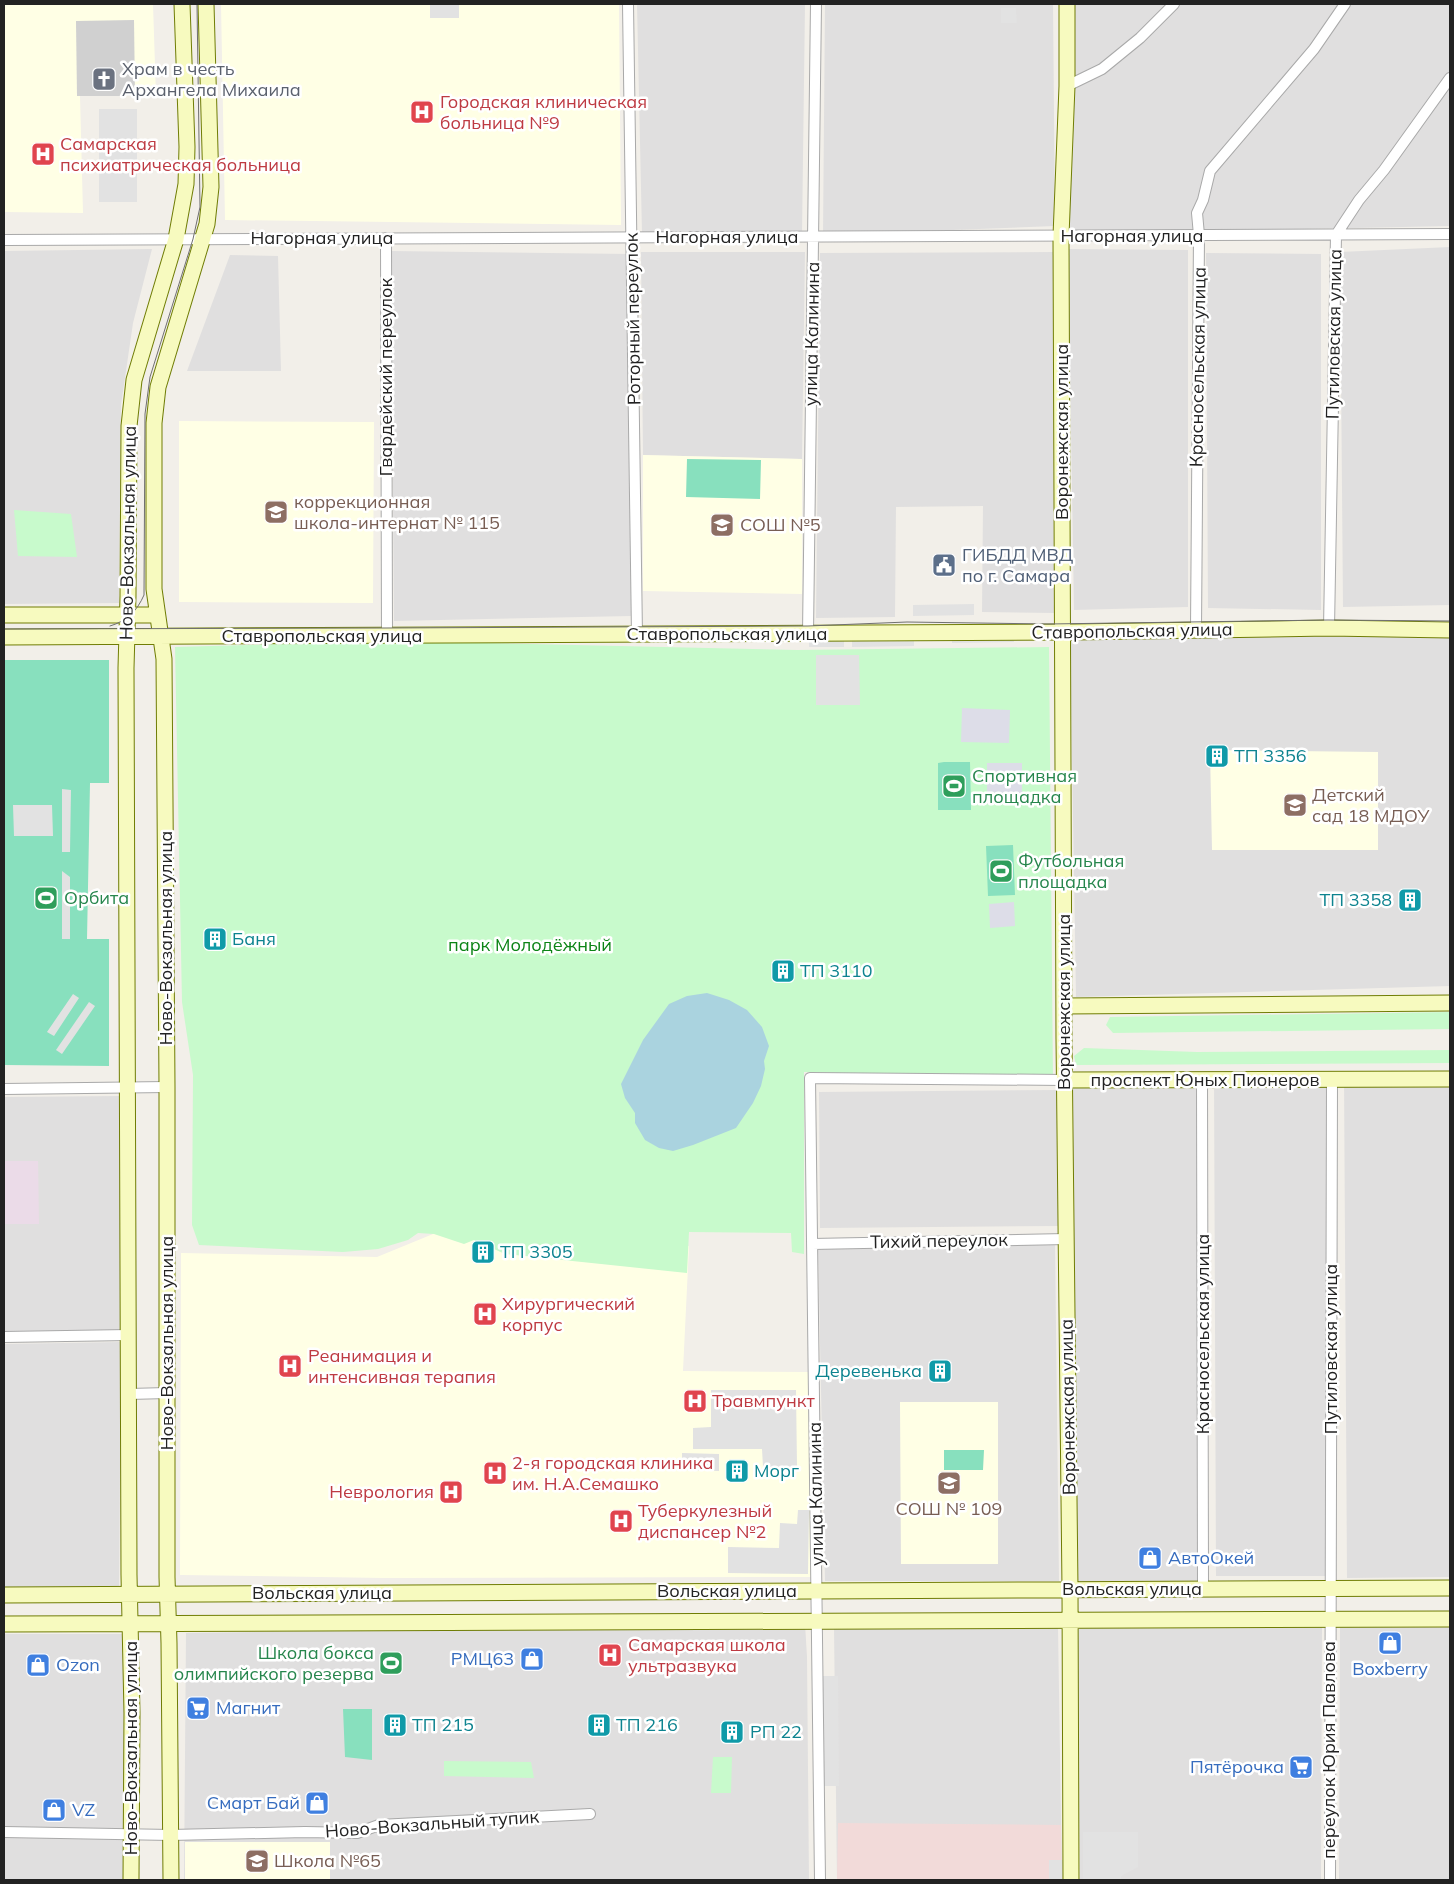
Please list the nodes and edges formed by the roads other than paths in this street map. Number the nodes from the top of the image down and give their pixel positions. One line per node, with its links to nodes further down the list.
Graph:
1 (182, 4): 17 (main road, Ново-Вокзальная улица)
2 (206, 4): 18 (main road, Ново-Вокзальная улица)
3 (628, 4): 14 (street, Роторный переулок)
4 (816, 4): 15 (street, улица Калинина)
5 (1067, 4): 9 (main road, Воронежская улица)
6 (1174, 4): 9 (street)
7 (1345, 4): 11 (street, Красносельская улица)
8 (1450, 78): 12 (street, Путиловская улица)
9 (1067, 86): 13 (main road, Воронежская улица)
10 (1450, 234): 12 (street, Нагорная улица)
11 (1199, 235): 12 (street, Нагорная улица); 13 (street, Нагорная улица); 24 (street, Красносельская улица)
12 (1336, 235): 23 (street, Путиловская улица)
13 (1061, 236): 15 (street, Нагорная улица); 26 (main road, Воронежская улица)
14 (632, 237): 15 (street, Нагорная улица); 16 (street, Нагорная улица); 27 (street, Роторный переулок)
15 (814, 237): 28 (street, улица Калинина)
16 (386, 238): 18 (street, Нагорная улица); 31 (street, Гвардейский переулок)
17 (176, 239): 18 (street, Нагорная улица); 19 (street, Нагорная улица); 21 (main road, Ново-Вокзальная улица)
18 (203, 239): 22 (main road, Ново-Вокзальная улица)
19 (4, 240)
20 (4, 614): 21 (main road)
21 (128, 615): 22 (main road); 29 (main road, Ново-Вокзальная улица)
22 (157, 615): 30 (main road, Ново-Вокзальная улица)
23 (1329, 628): 24 (main road, Ставропольская улица); 25 (main road, Ставропольская улица)
24 (1196, 630): 26 (main road, Ставропольская улица)
25 (1450, 630)
26 (1062, 632): 28 (main road, Ставропольская улица); 34 (main road, Воронежская улица)
27 (637, 634): 28 (main road, Ставропольская улица); 31 (main road, Ставропольская улица)
28 (808, 634)
29 (127, 636): 30 (main road, Ставропольская улица); 32 (main road, Ставропольская улица); 40 (main road, Ново-Вокзальная улица)
30 (161, 636): 31 (main road, Ставропольская улица); 41 (main road, Ново-Вокзальная улица)
31 (386, 636)
32 (4, 637)
33 (1450, 1003): 34 (main road)
34 (1064, 1006): 38 (main road, Воронежская улица)
35 (810, 1078): 38 (street, проспект Юных Пионеров); 44 (street, улица Калинина)
36 (1332, 1079): 37 (main road, проспект Юных Пионеров); 39 (main road, проспект Юных Пионеров); 49 (street, Путиловская улица)
37 (1450, 1079)
38 (1064, 1080): 39 (main road, проспект Юных Пионеров); 43 (main road, Воронежская улица)
39 (1202, 1080): 52 (street, Красносельская улица)
40 (128, 1088): 41 (street); 42 (street); 45 (main road, Ново-Вокзальная улица)
41 (167, 1088): 47 (main road, Ново-Вокзальная улица)
42 (4, 1089)
43 (1066, 1240): 44 (street, Тихий переулок); 51 (main road, Воронежская улица)
44 (812, 1244): 53 (street, улица Калинина)
45 (128, 1335): 46 (street); 48 (main road, Ново-Вокзальная улица)
46 (4, 1337)
47 (168, 1393): 48 (street); 54 (main road, Ново-Вокзальная улица)
48 (129, 1394): 56 (main road, Ново-Вокзальная улица)
49 (1331, 1588): 50 (main road, Вольская улица); 52 (main road, Вольская улица); 57 (street, Путиловская улица)
50 (1450, 1588)
51 (1070, 1589): 52 (main road, Вольская улица); 53 (main road, Вольская улица); 60 (main road, Воронежская улица)
52 (1203, 1589)
53 (817, 1590): 54 (main road, Вольская улица); 59 (street, улица Калинина)
54 (168, 1594): 56 (main road, Вольская улица); 62 (main road, Ново-Вокзальная улица)
55 (4, 1595): 56 (main road, Вольская улица)
56 (129, 1595): 61 (main road, Ново-Вокзальная улица)
57 (1329, 1619): 58 (main road, Вольская улица); 60 (main road, Вольская улица); 72 (street, переулок Юрия Павлова)
58 (1450, 1619)
59 (816, 1620): 60 (main road, Вольская улица); 62 (main road, Вольская улица); 70 (street, улица Калинина)
60 (1070, 1620): 71 (main road, Воронежская улица)
61 (130, 1623): 62 (main road, Вольская улица); 63 (main road, Вольская улица); 66 (main road, Ново-Вокзальная улица)
62 (168, 1623): 67 (main road, Ново-Вокзальная улица)
63 (4, 1624)
64 (590, 1814): 67 (street, Ново-Вокзальный тупик)
65 (4, 1832): 66 (street, Ново-Вокзальный тупик)
66 (132, 1834): 67 (street, Ново-Вокзальный тупик); 68 (main road, Ново-Вокзальная улица)
67 (171, 1835): 69 (main road, Ново-Вокзальная улица)
68 (132, 1880)
69 (171, 1880)
70 (820, 1880)
71 (1071, 1880)
72 (1330, 1880)

